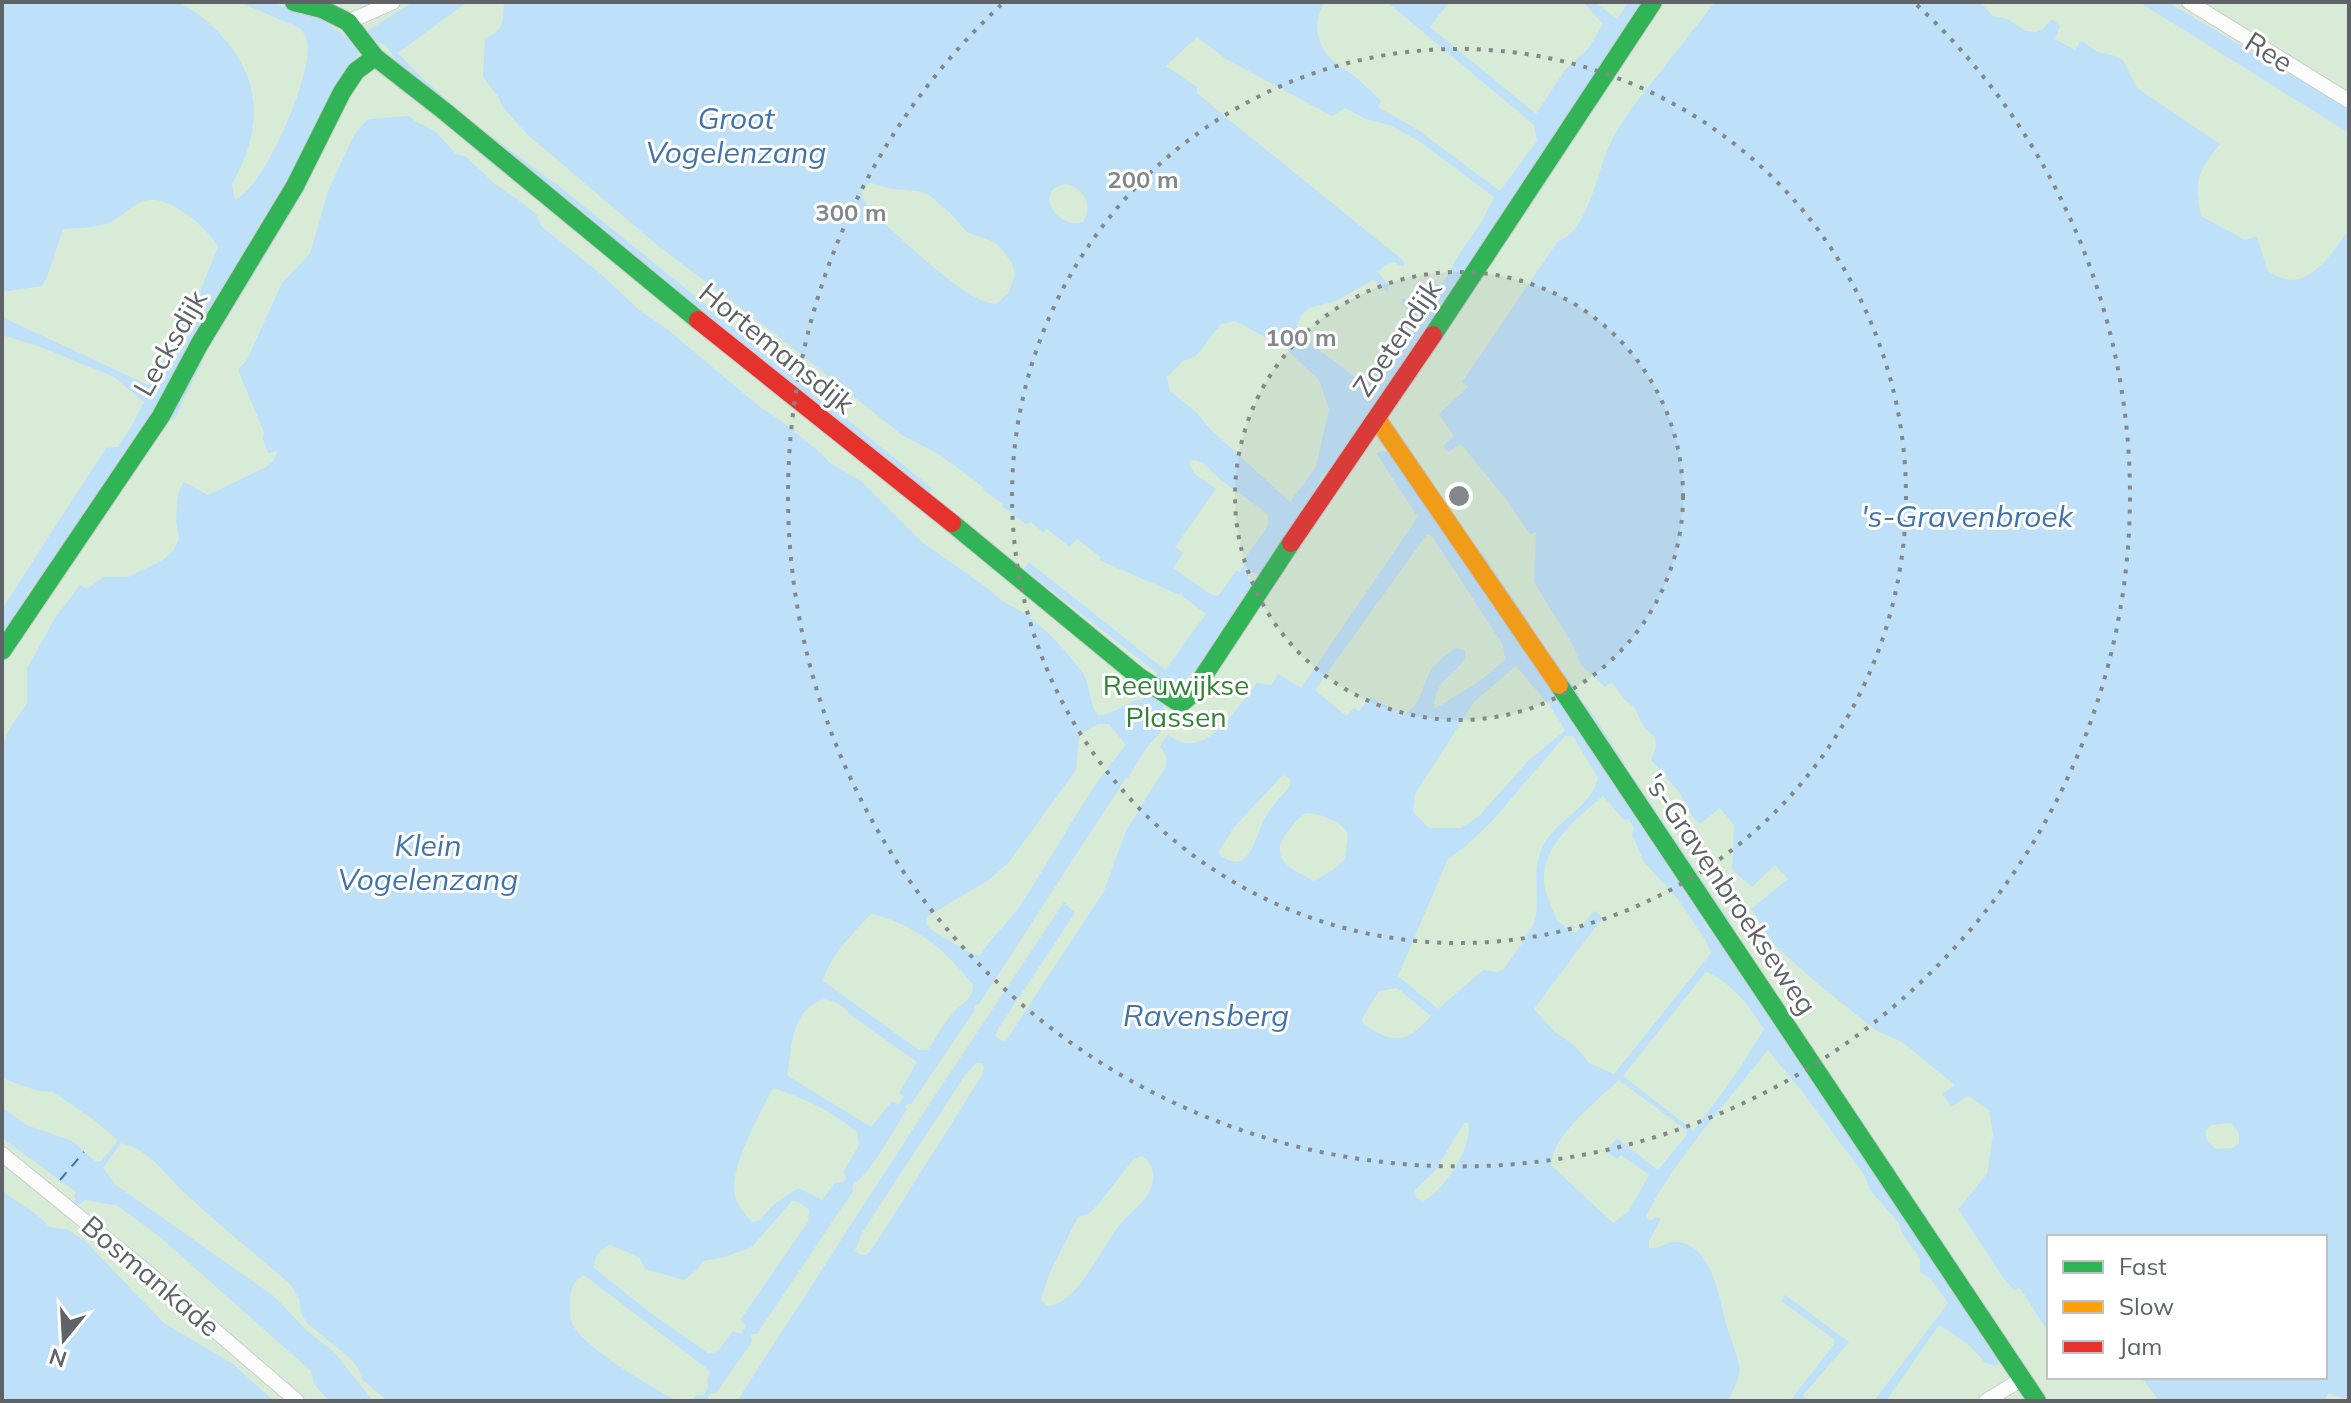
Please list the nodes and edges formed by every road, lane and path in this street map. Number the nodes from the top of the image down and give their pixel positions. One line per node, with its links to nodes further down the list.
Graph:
1 (294, 2): 5 (street, Hortemansdijk)
2 (393, 2): 5 (street)
3 (1653, 2): 7 (street, Zoetendijk)
4 (2189, 2): 6 (street, Ree)
5 (361, 40): 8 (street, Lecksdijk); 9 (street, Hortemansdijk)
6 (2349, 101)
7 (1377, 419): 9 (street, Zoetendijk); 11 (street, 's-Gravenbroekseweg)
8 (2, 651)
9 (1168, 695)
10 (2, 1154): 12 (street, Bosmankade)
11 (2022, 1379): 13 (street); 14 (street, 's-Gravenbroekseweg)
12 (297, 1401)
13 (1986, 1401)
14 (2037, 1401)

